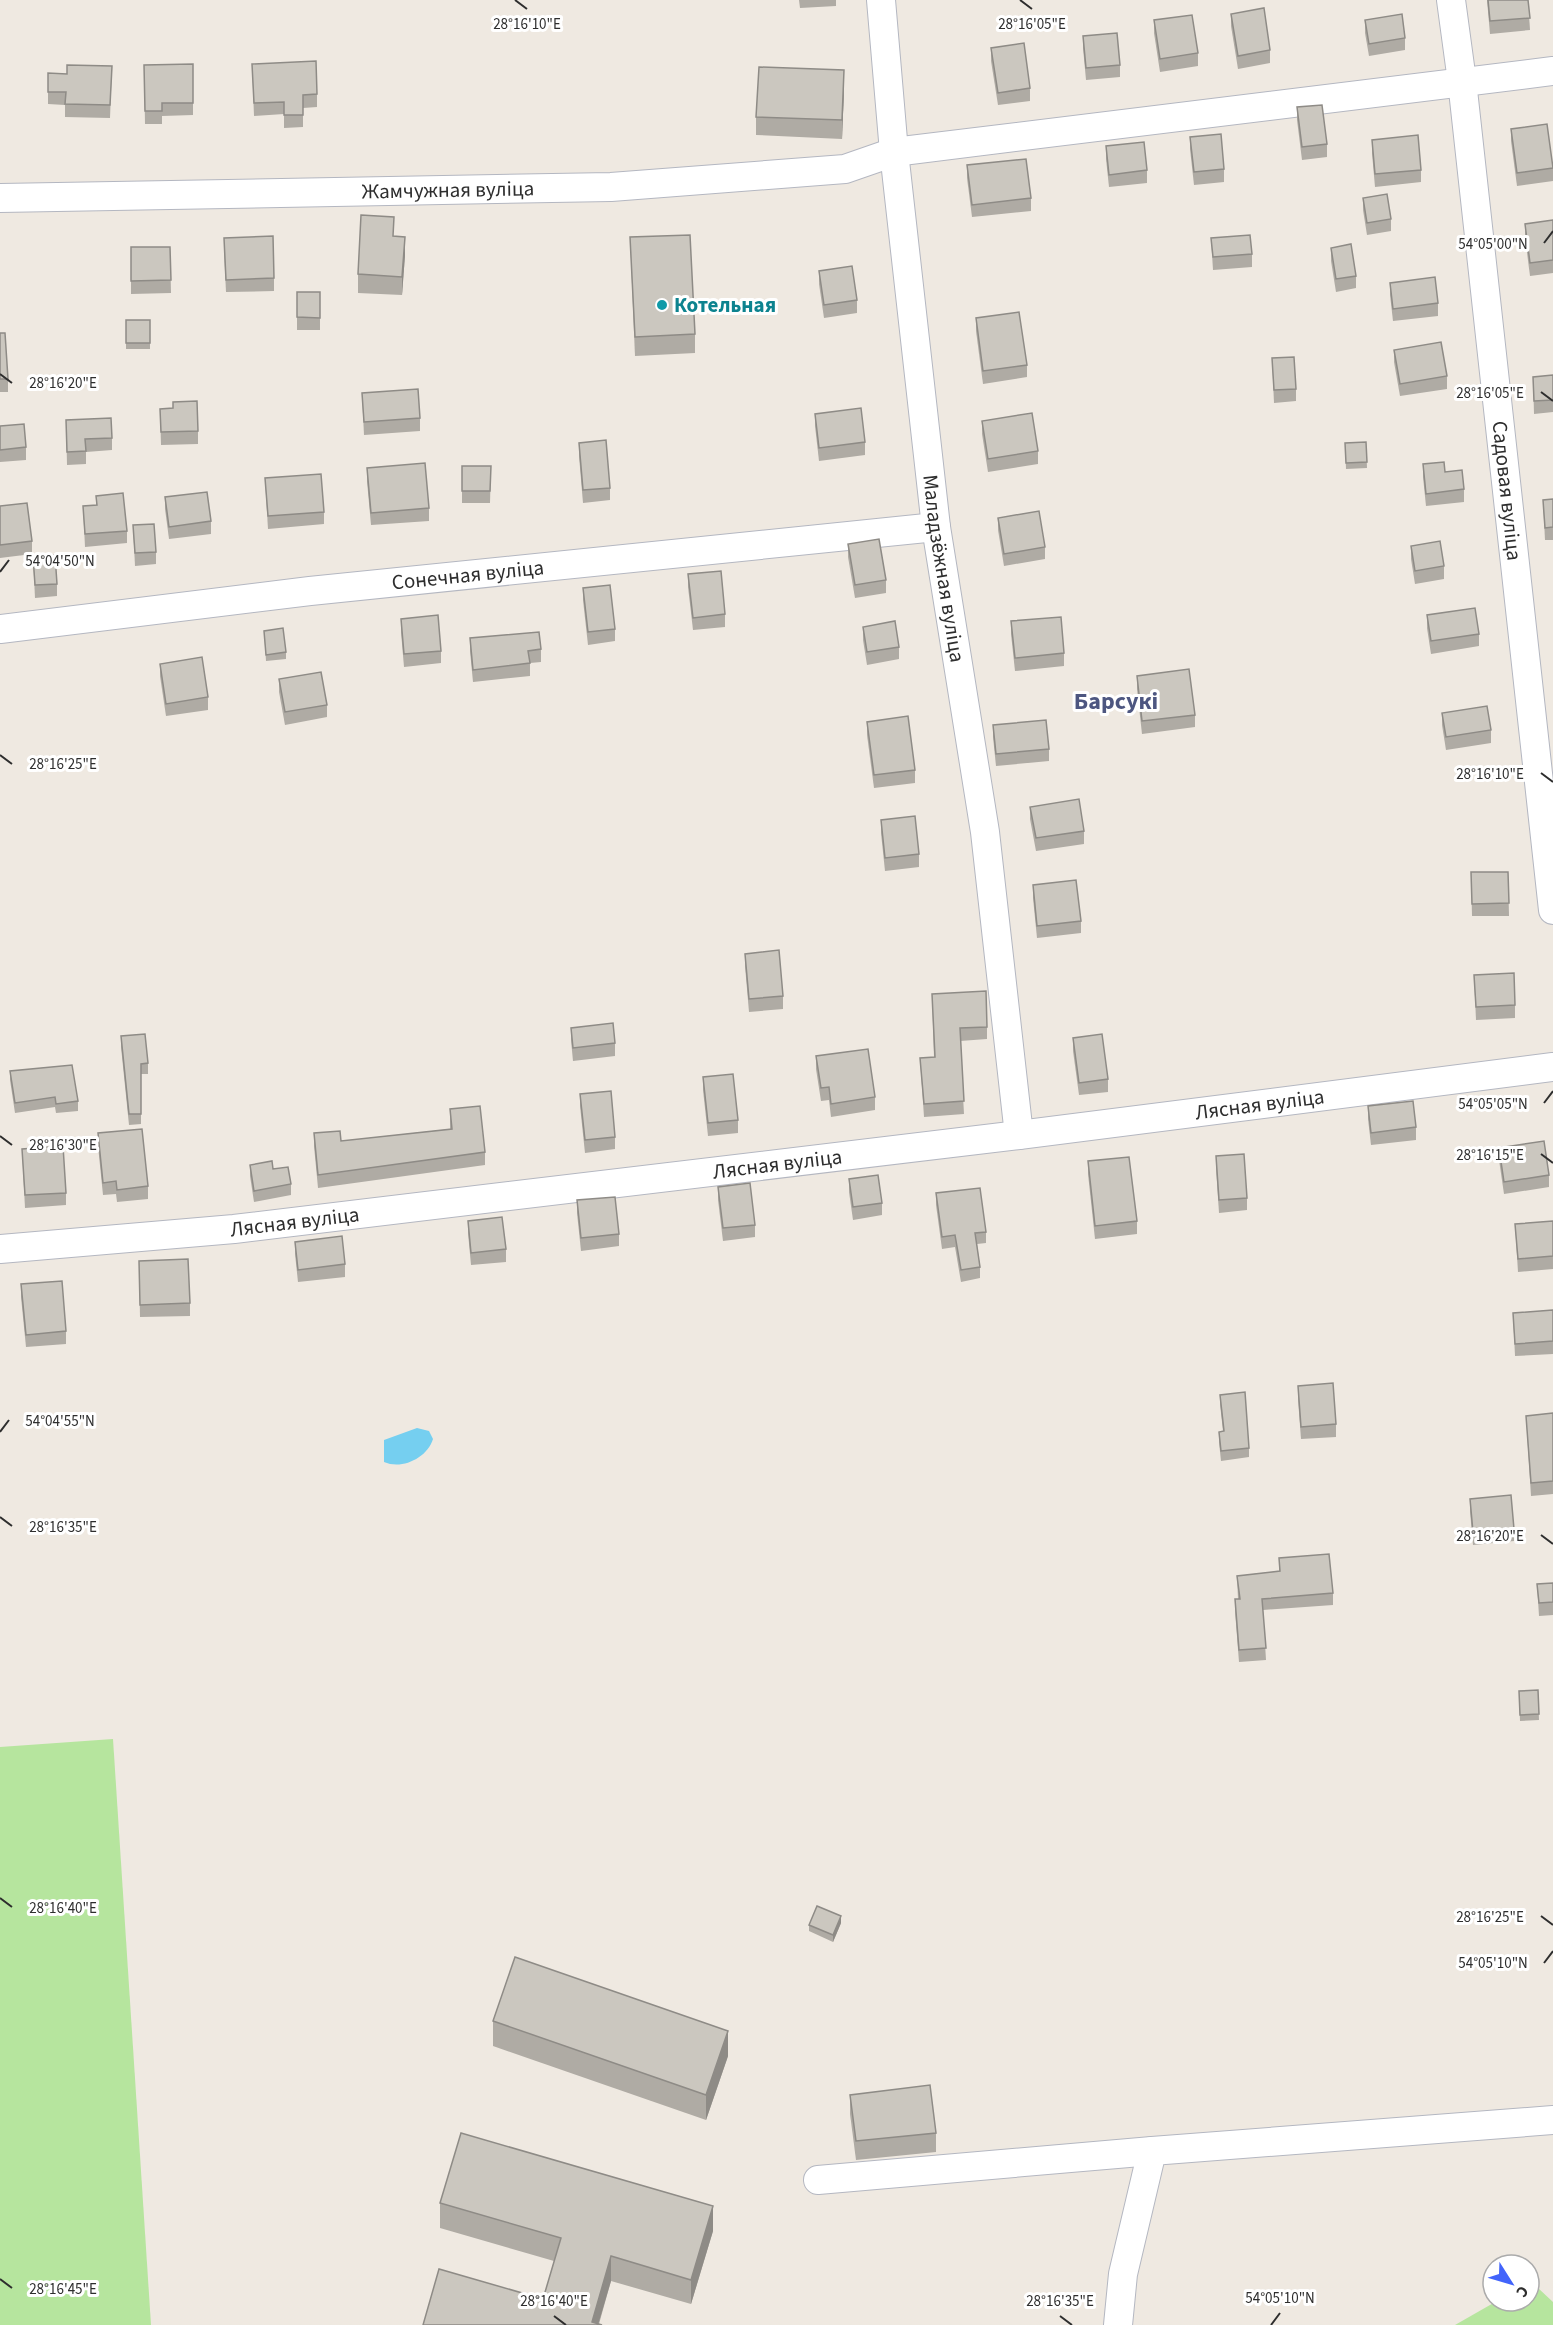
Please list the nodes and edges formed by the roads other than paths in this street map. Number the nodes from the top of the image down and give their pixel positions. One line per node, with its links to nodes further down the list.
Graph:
1 (881, 0): 5 (street, Маладзёжная вуліца)
2 (1450, 0): 4 (street, Садовая вуліца)
3 (1553, 71): 4 (street, Жамчужная вуліца)
4 (1462, 81): 5 (street, Жамчужная вуліца); 9 (street, Садовая вуліца)
5 (894, 152): 6 (street, Жамчужная вуліца); 7 (street, Маладзёжная вуліца)
6 (0, 198)
7 (936, 527): 8 (street, Сонечная вуліца); 11 (street, Маладзёжная вуліца)
8 (0, 629)
9 (1553, 910)
10 (1553, 1067): 11 (street, Лясная вуліца)
11 (1019, 1135): 12 (street, Лясная вуліца)
12 (0, 1249)
13 (1553, 2120): 14 (street)
14 (1152, 2151): 15 (street); 16 (street)
15 (818, 2180)
16 (1118, 2325)

